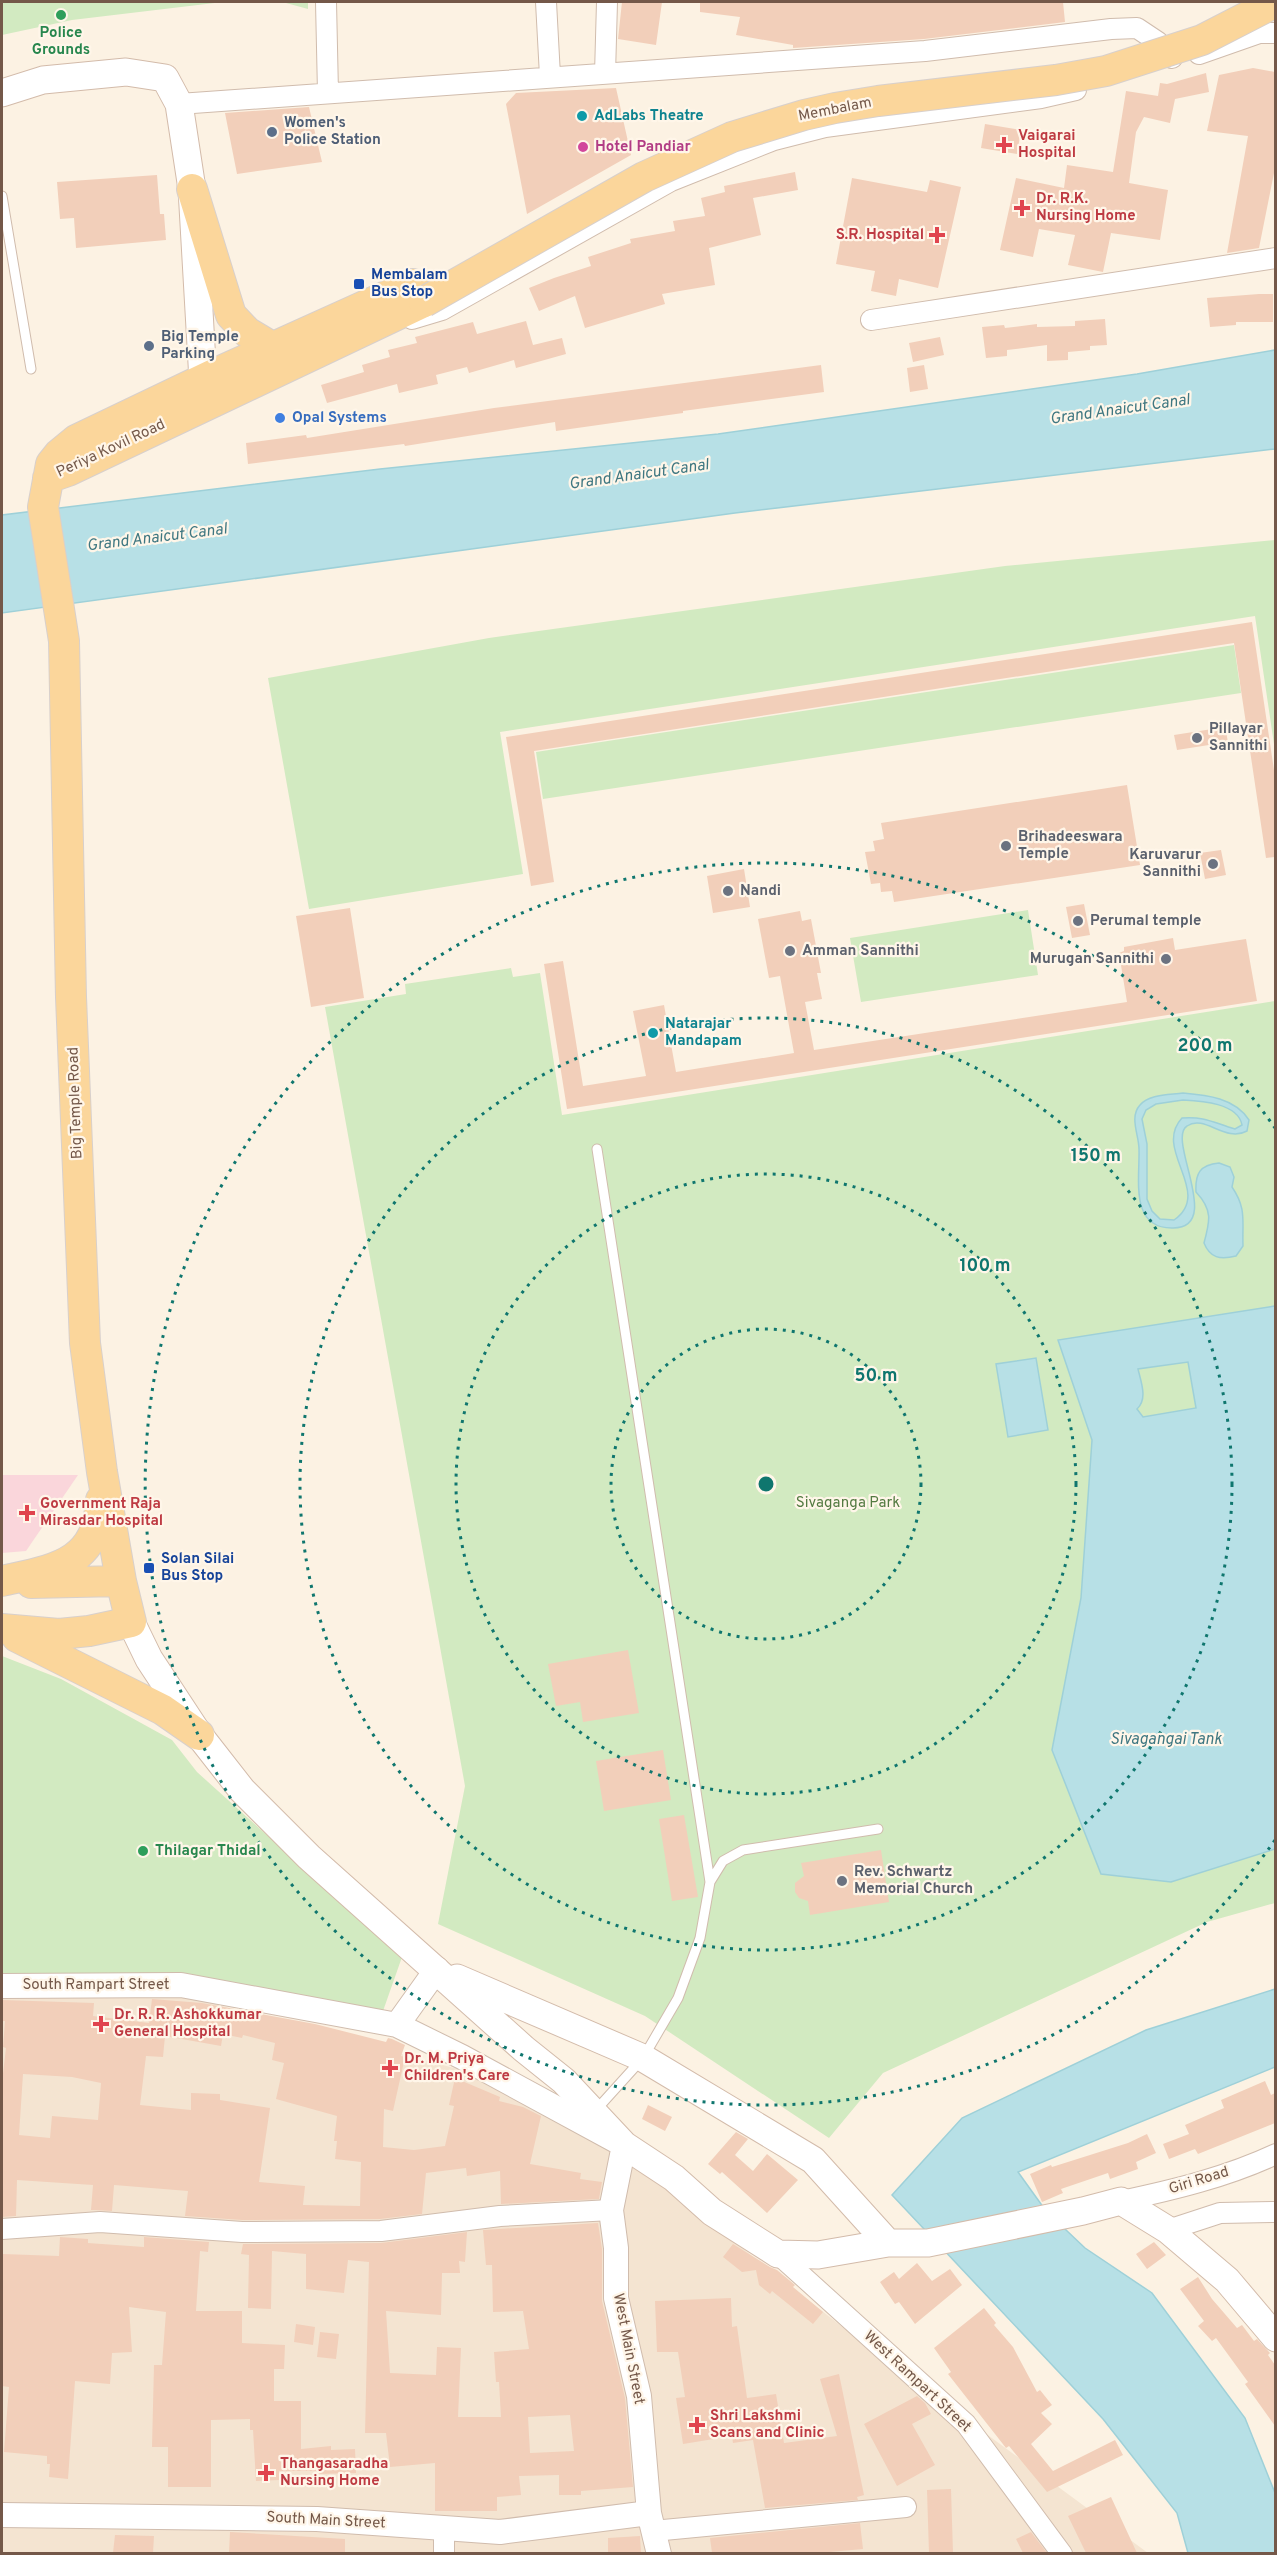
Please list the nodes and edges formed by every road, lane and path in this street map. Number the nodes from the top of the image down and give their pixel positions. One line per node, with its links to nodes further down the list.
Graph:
1 (326, 2): 11 (street)
2 (546, 2): 9 (street)
3 (607, 2): 8 (street)
4 (1233, 2): 16 (main road, Membalam)
5 (1275, 2): 16 (main road, Membalam, bridge)
6 (1275, 33): 7 (street)
7 (1176, 63): 8 (street); 18 (street)
8 (605, 74): 9 (street)
9 (550, 76): 11 (street)
10 (2, 93): 12 (main road)
11 (328, 93): 12 (street)
12 (179, 104): 13 (main road)
13 (192, 189): 19 (main road); 21 (main road)
14 (2, 196): 20 (lane)
15 (1275, 258): 17 (street)
16 (418, 293): 18 (main road, Periya Kovil Road); 19 (main road, Periya Kovil Road)
17 (871, 320)
18 (380, 324): 21 (main road, Periya Kovil Road)
19 (272, 347): 21 (main road, Periya Kovil Road)
20 (31, 369)
21 (204, 392): 22 (main road, Periya Kovil Road)
22 (46, 492): 24 (main road, Big Temple Road)
23 (597, 1149): 31 (lane)
24 (102, 1472): 25 (main road); 26 (main road, Big Temple Road)
25 (2, 1581): 26 (main road)
26 (121, 1581): 27 (main road, Big Temple Road)
27 (131, 1622): 28 (main road); 29 (main road)
28 (2, 1630): 29 (main road)
29 (199, 1735): 32 (main road)
30 (878, 1829): 31 (lane)
31 (710, 1882): 35 (lane)
32 (437, 1969): 34 (street); 35 (main road); 36 (main road)
33 (2, 1986): 34 (street, South Rampart Street)
34 (397, 2025): 37 (street, South Rampart Street)
35 (643, 2058): 36 (lane); 44 (main road)
36 (594, 2112): 37 (main road)
37 (624, 2145): 40 (street, West Main Street); 45 (main road)
38 (1275, 2154): 39 (street, Giri Road)
39 (1121, 2201): 43 (main road); 44 (main road)
40 (611, 2210): 42 (street); 50 (street, West Main Street)
41 (1275, 2212): 43 (street)
42 (2, 2229)
43 (1168, 2230): 46 (main road)
44 (888, 2243): 45 (main road)
45 (778, 2254): 52 (street, West Rampart Street)
46 (1275, 2338)
47 (906, 2507): 50 (street)
48 (2, 2515): 49 (street, South Main Street)
49 (444, 2528): 50 (street, South Main Street); 51 (street)
50 (654, 2532)
51 (444, 2553)
52 (1062, 2553)

